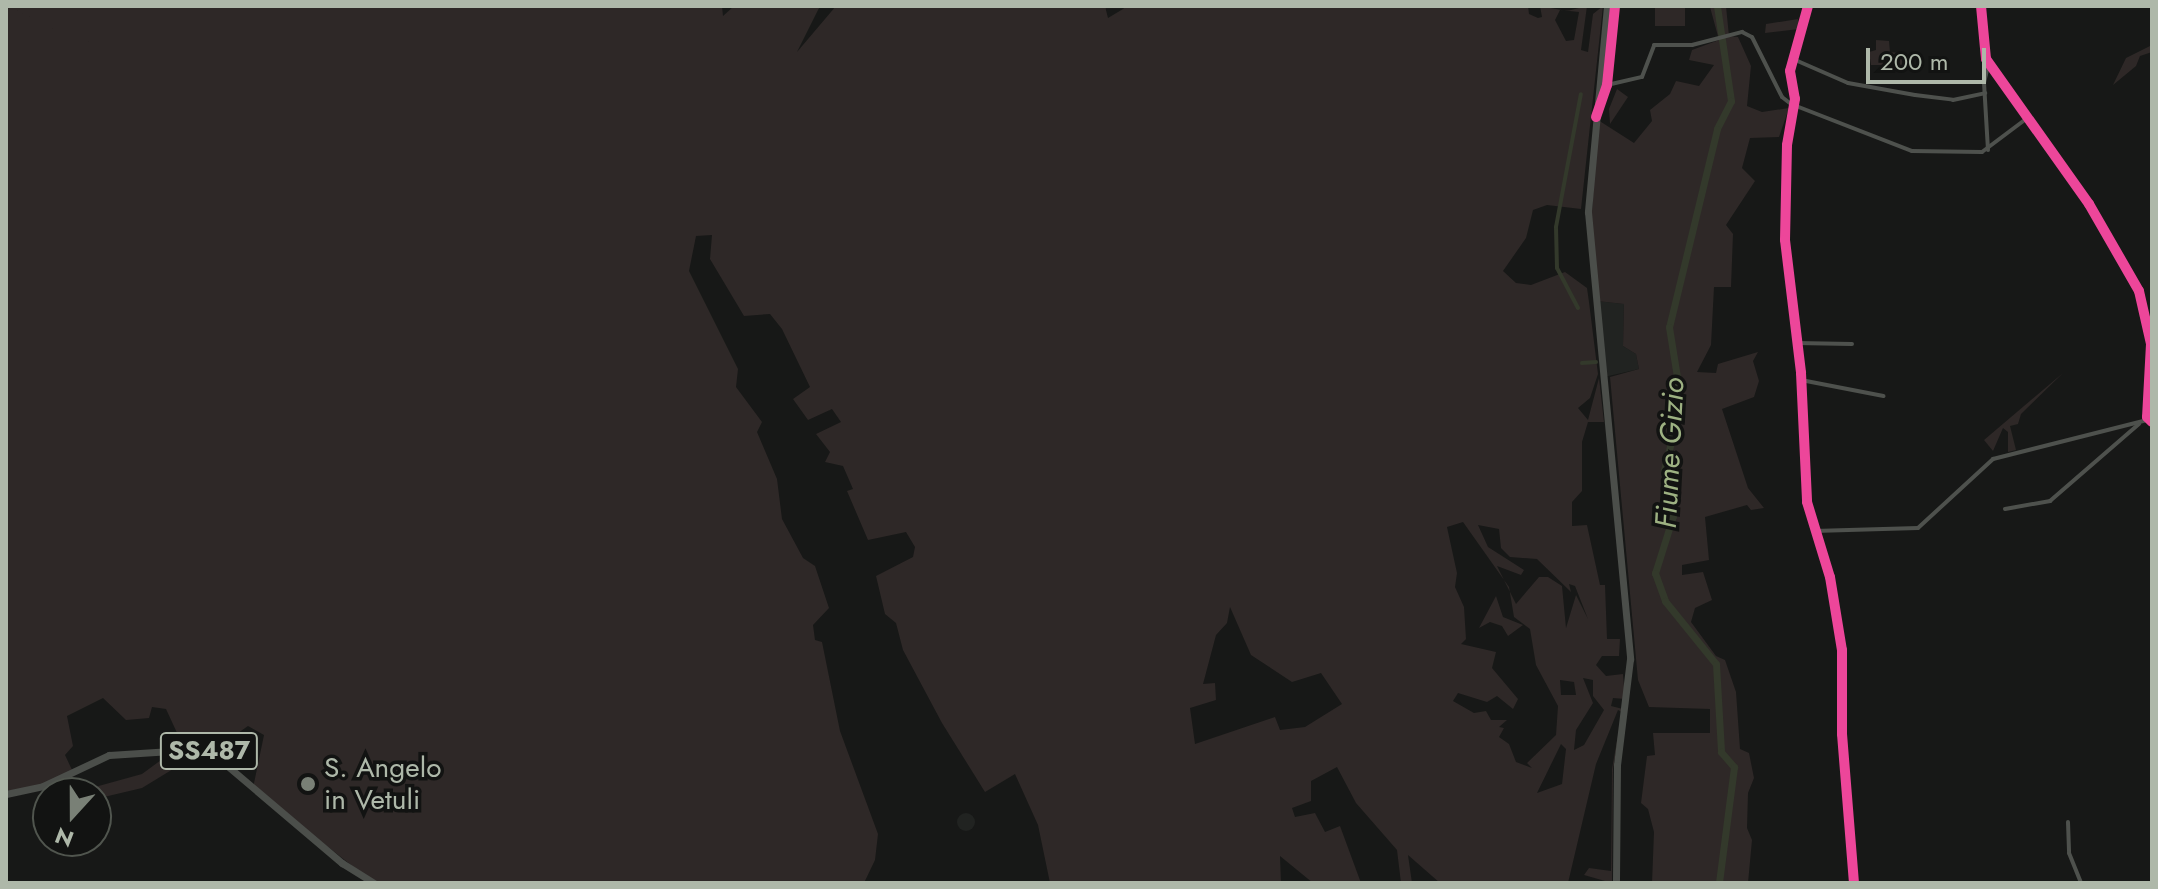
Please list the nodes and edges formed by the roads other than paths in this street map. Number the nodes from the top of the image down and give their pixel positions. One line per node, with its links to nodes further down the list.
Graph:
1 (1607, 6): 5 (main road)
2 (1615, 6): 5 (street)
3 (1808, 6): 6 (street)
4 (1981, 6): 7 (street)
5 (1605, 49): 8 (street); 11 (main road)
6 (1793, 59): 9 (street); 10 (street)
7 (1989, 61): 9 (street); 12 (street)
8 (1607, 85): 10 (street); 11 (street)
9 (1985, 93): 13 (street)
10 (1794, 105): 13 (street); 14 (street)
11 (1596, 117): 25 (main road)
12 (2026, 119): 13 (street); 18 (street)
13 (1988, 151)
14 (1796, 343): 15 (street); 16 (street)
15 (1852, 344)
16 (1801, 380): 17 (street); 21 (street)
17 (1883, 396)
18 (2150, 421): 19 (street)
19 (2139, 424): 20 (street); 21 (street)
20 (2005, 509)
21 (1814, 531): 26 (street)
22 (6, 794): 24 (main road, SS487)
23 (2068, 822): 27 (street)
24 (374, 883)
25 (1616, 883)
26 (1854, 883)
27 (2081, 883)

